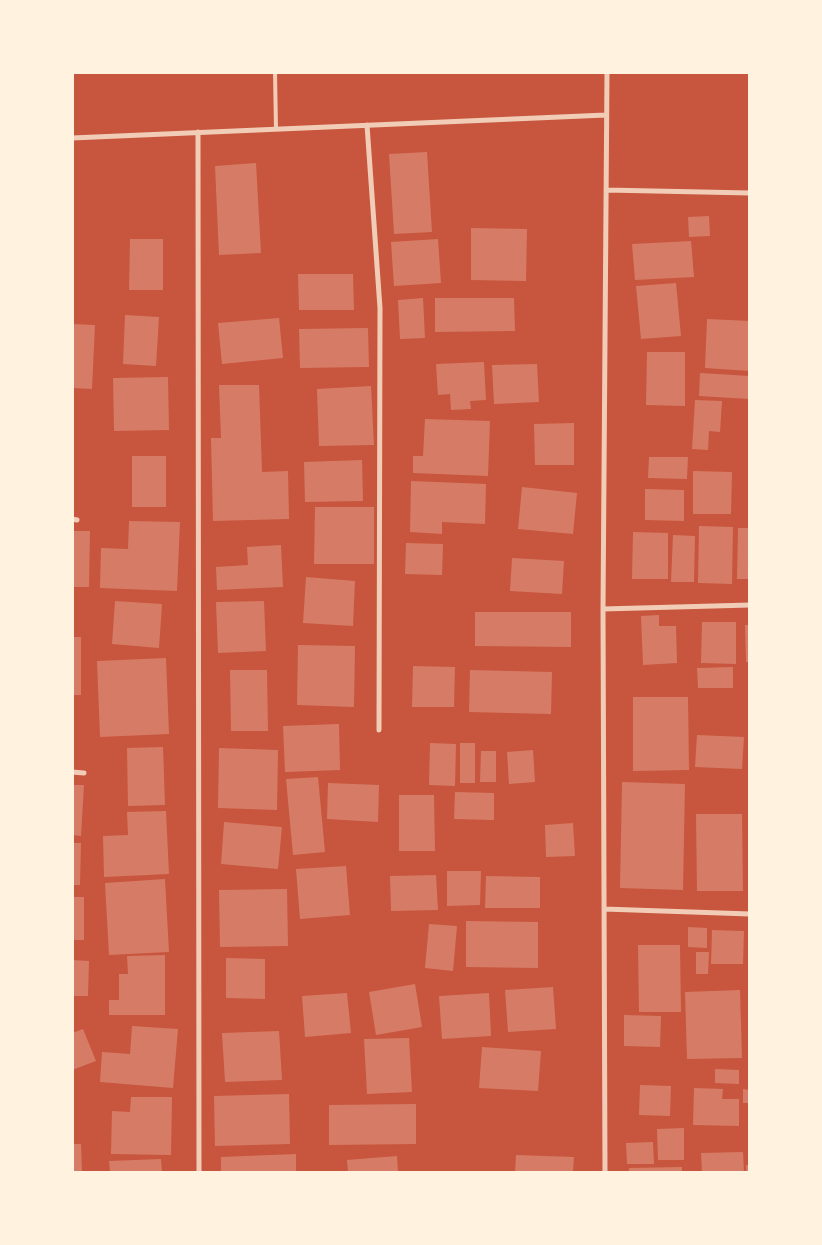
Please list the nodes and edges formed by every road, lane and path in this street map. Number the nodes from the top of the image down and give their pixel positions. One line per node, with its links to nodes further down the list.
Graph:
1 (275, 72): 5 (lane)
2 (607, 72): 3 (street)
3 (606, 115): 4 (street); 8 (street)
4 (367, 126): 5 (street); 12 (street)
5 (276, 129): 6 (street)
6 (198, 132): 7 (street); 17 (street)
7 (72, 138)
8 (606, 190): 9 (street); 11 (street)
9 (750, 193)
10 (750, 605): 11 (street)
11 (603, 609): 15 (street)
12 (379, 730)
13 (72, 772): 14 (street)
14 (84, 773)
15 (604, 909): 16 (street); 18 (street)
16 (750, 914)
17 (199, 1172)
18 (604, 1172)

